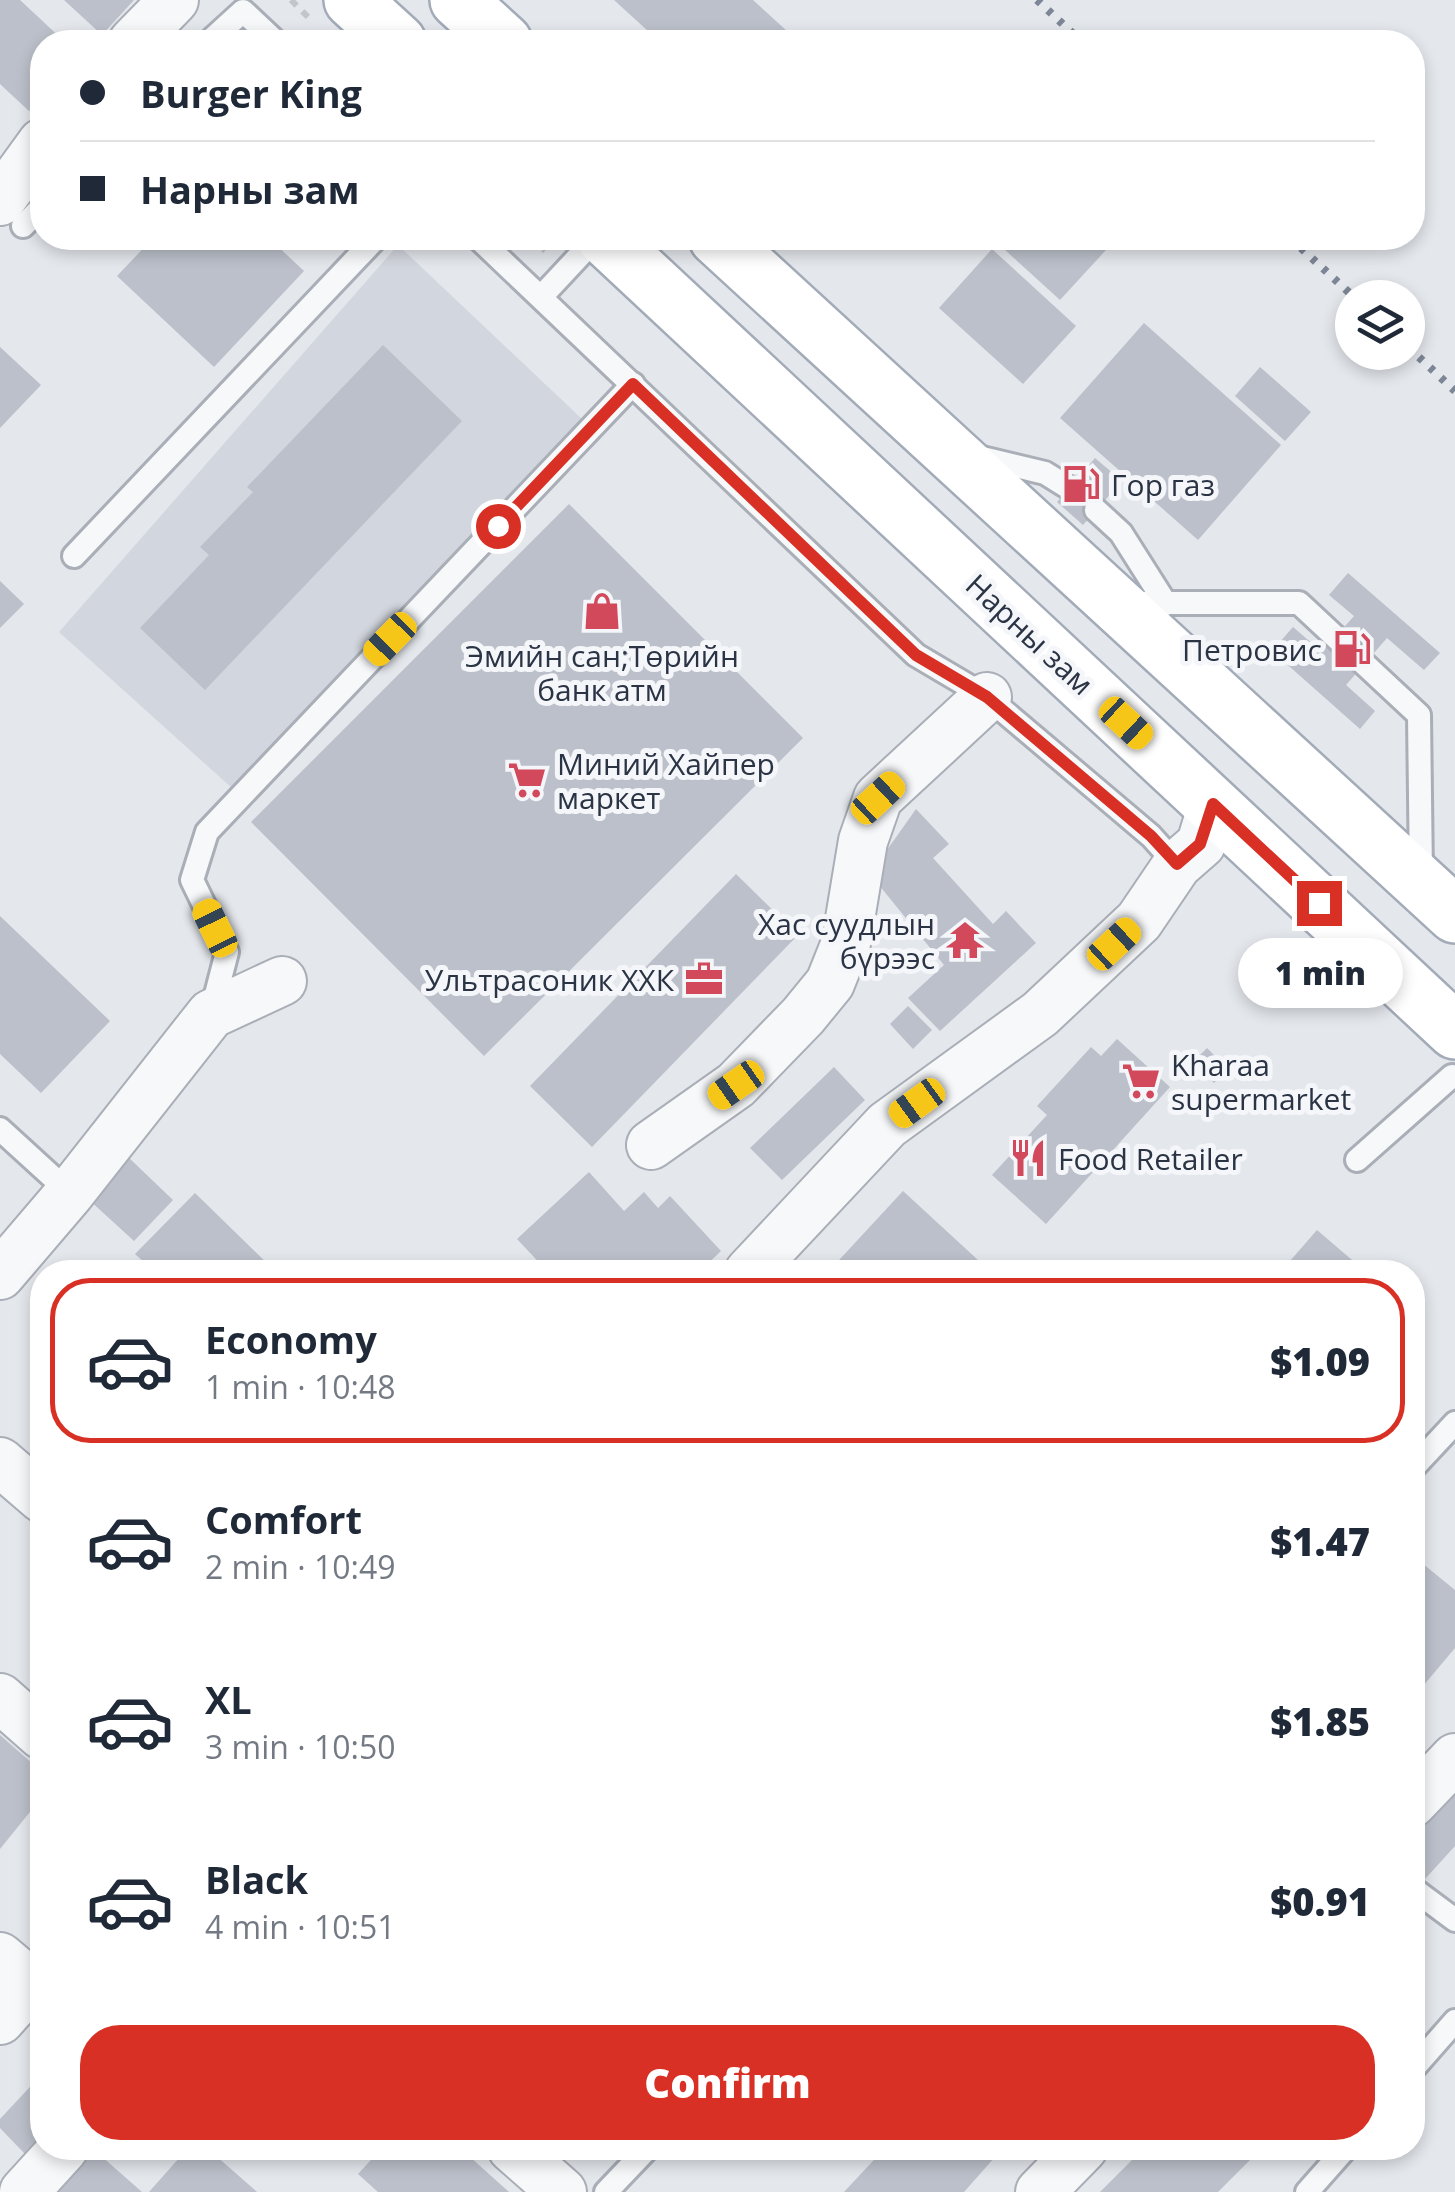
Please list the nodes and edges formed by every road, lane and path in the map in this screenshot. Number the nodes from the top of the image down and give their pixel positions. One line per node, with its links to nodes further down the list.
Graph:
1 (174, 0): 5 (street)
2 (352, 0): 8 (main road)
3 (436, 0): 9 (main road)
4 (458, 0): 10 (main road)
5 (145, 30)
6 (222, 30): 7 (lane)
7 (263, 30)
8 (385, 30)
9 (408, 30)
10 (491, 30)
11 (30, 171): 12 (street)
12 (12, 214)
13 (365, 250): 23 (lane)
14 (491, 250): 18 (lane)
15 (585, 250): 18 (lane)
16 (618, 250): 26 (main road, Нарны зам)
17 (730, 250): 20 (main road)
18 (541, 296): 19 (lane)
19 (633, 384): 25 (lane); 30 (lane)
20 (950, 452): 21 (lane); 24 (main road)
21 (1069, 488)
22 (1096, 510): 24 (lane)
23 (74, 556)
24 (1141, 603): 28 (main road); 28 (lane)
25 (987, 697): 27 (lane); 33 (street)
26 (1213, 804): 27 (street); 31 (main road, Нарны зам)
27 (1177, 864): 36 (street)
28 (1438, 900)
29 (282, 980): 30 (street)
30 (212, 1014): 35 (street)
31 (1446, 1049): 34 (lane)
32 (0, 1130): 35 (lane)
33 (651, 1145)
34 (1358, 1160)
35 (70, 1193): 37 (street)
36 (760, 1260)
37 (0, 1274)
38 (1455, 1423): 39 (lane)
39 (1425, 1455)
40 (0, 1462): 41 (street)
41 (30, 1488)
42 (0, 1698): 43 (street)
43 (30, 1724)
44 (1455, 1758): 45 (street)
45 (1425, 1789)
46 (1425, 1898): 47 (lane)
47 (1455, 1920)
48 (0, 1956): 49 (street)
49 (30, 1982)
50 (30, 1986): 51 (street)
51 (0, 2020)
52 (1455, 2021): 53 (lane)
53 (1425, 2055)
54 (53, 2160): 59 (street)
55 (526, 2160): 60 (street)
56 (637, 2160): 61 (lane)
57 (1071, 2160): 62 (street)
58 (1336, 2160): 63 (lane)
59 (24, 2192)
60 (562, 2192)
61 (606, 2192)
62 (1040, 2192)
63 (1308, 2192)

